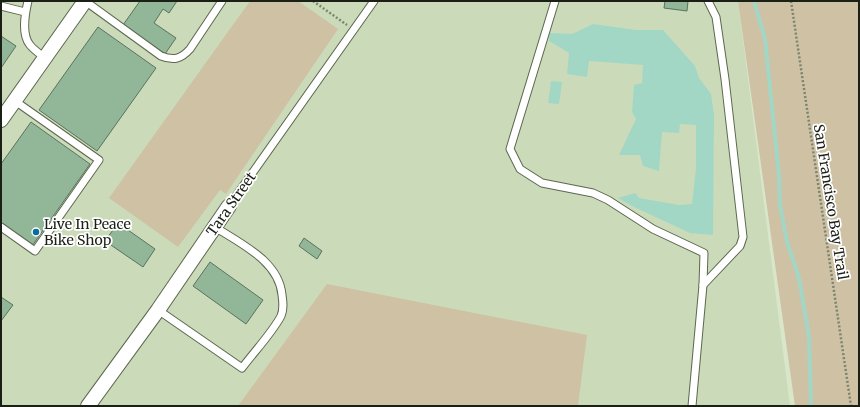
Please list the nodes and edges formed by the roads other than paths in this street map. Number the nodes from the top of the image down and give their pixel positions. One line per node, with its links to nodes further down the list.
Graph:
1 (28, 1): 8 (lane)
2 (85, 1): 3 (lane); 9 (street)
3 (222, 1)
4 (374, 1): 12 (lane, Tara Street)
5 (555, 1): 15 (lane)
6 (708, 1): 15 (lane)
7 (1, 6): 8 (lane)
8 (25, 12): 9 (lane)
9 (45, 58): 10 (street)
10 (15, 101): 11 (street); 13 (lane)
11 (1, 120)
12 (229, 206): 14 (street, Tara Street)
13 (1, 227)
14 (215, 227): 16 (street, Tara Street); 16 (lane)
15 (703, 285): 18 (lane)
16 (158, 310): 17 (street, Tara Street)
17 (88, 406)
18 (692, 406)

